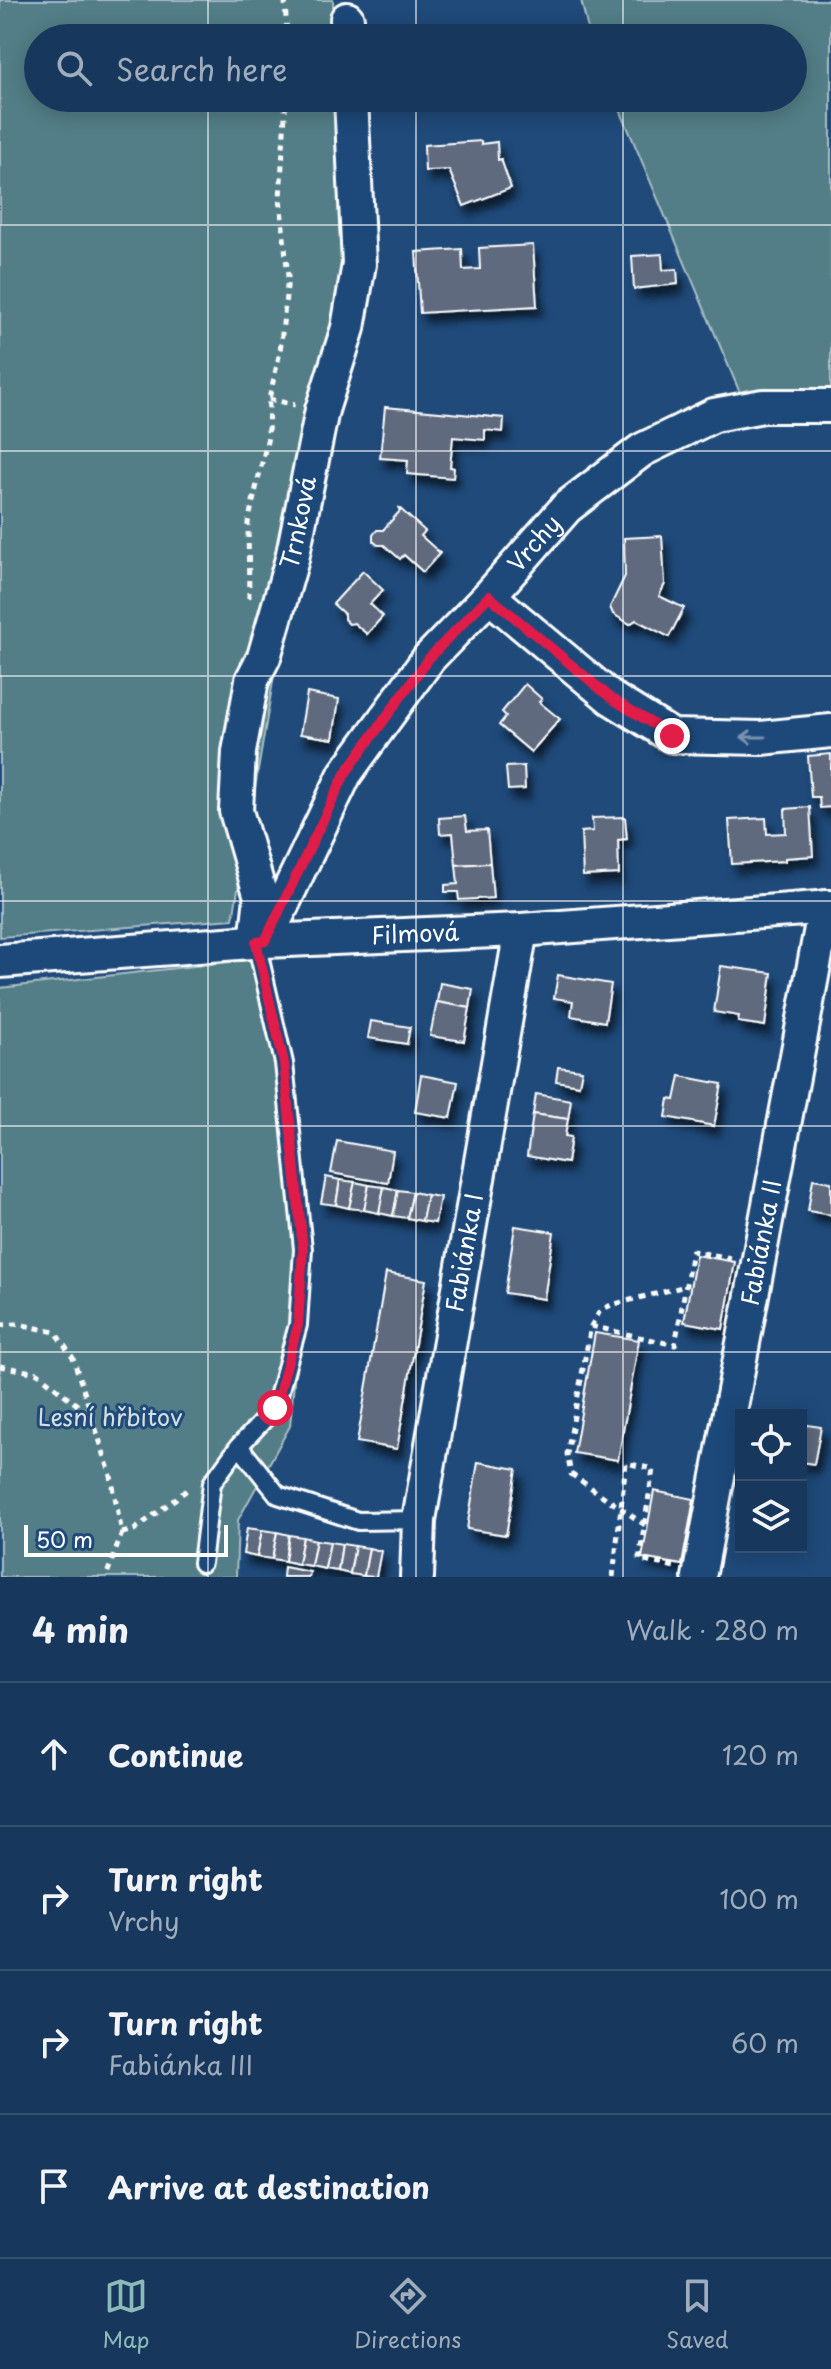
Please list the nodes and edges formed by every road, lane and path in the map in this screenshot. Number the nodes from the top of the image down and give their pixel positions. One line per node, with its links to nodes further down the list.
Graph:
1 (285, 0): 2 (path)
2 (286, 24)
3 (285, 112): 7 (path)
4 (352, 112): 11 (street, Trnková)
5 (831, 406): 6 (street, Vrchy)
6 (489, 596): 8 (street, one-way to 6); 11 (street, Vrchy)
7 (249, 605)
8 (831, 731)
9 (828, 907): 10 (street, Filmová); 26 (street, Fabiánka II)
10 (521, 930): 11 (street, Filmová); 22 (street, Fabiánka I)
11 (261, 942): 12 (street, Filmová); 19 (lane)
12 (0, 961)
13 (734, 1259): 14 (path)
14 (686, 1286): 16 (path); 16 (path)
15 (0, 1325): 18 (path)
16 (591, 1326): 21 (path)
17 (0, 1366): 18 (path)
18 (92, 1417): 24 (path)
19 (239, 1446): 20 (lane); 22 (lane)
20 (212, 1483): 24 (path); 25 (lane)
21 (621, 1510): 23 (path); 23 (path); 29 (path)
22 (419, 1520): 28 (street, Fabiánka I)
23 (645, 1525): 26 (path)
24 (122, 1533): 27 (path)
25 (202, 1563)
26 (689, 1573)
27 (106, 1577)
28 (417, 1577)
29 (613, 1577)

